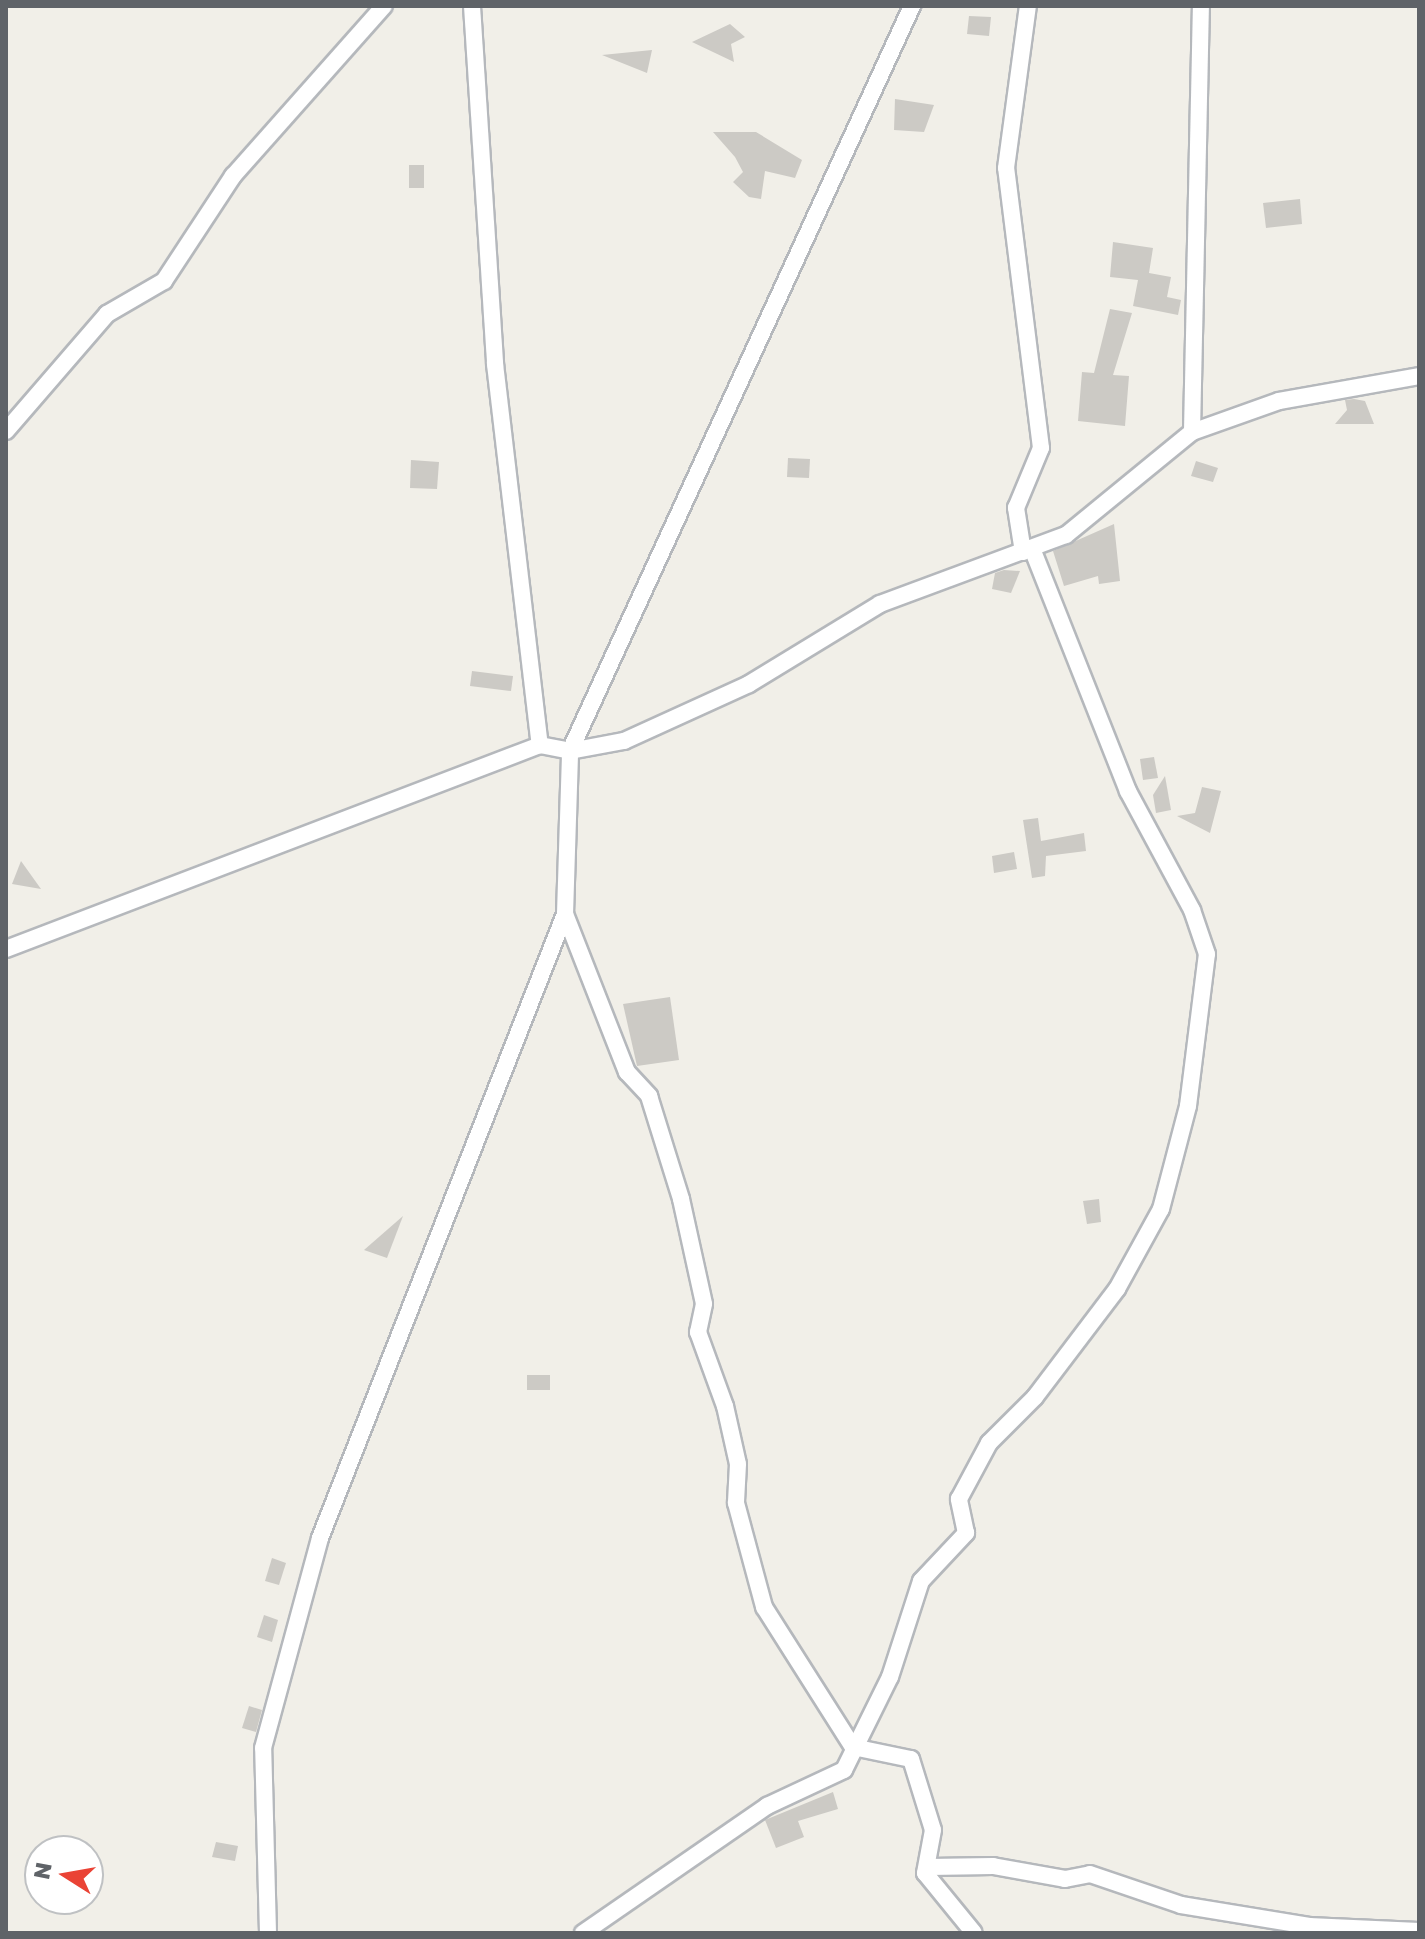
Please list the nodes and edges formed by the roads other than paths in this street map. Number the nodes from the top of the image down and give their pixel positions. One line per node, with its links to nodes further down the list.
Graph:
1 (384, 6): 7 (street)
2 (472, 6): 10 (street)
3 (912, 6): 11 (street)
4 (1028, 6): 9 (street)
5 (1201, 6): 8 (street)
6 (1419, 376): 8 (street)
7 (6, 431)
8 (1192, 432): 9 (street)
9 (1028, 550): 11 (street); 14 (street)
10 (540, 745): 11 (street); 13 (street)
11 (570, 751): 12 (street)
12 (565, 914): 14 (street); 16 (street)
13 (6, 949)
14 (853, 1747): 15 (street); 20 (street)
15 (929, 1867): 17 (street); 21 (street)
16 (267, 1902): 18 (street); 19 (street)
17 (1419, 1931)
18 (256, 1933)
19 (268, 1933)
20 (583, 1933)
21 (974, 1933)

